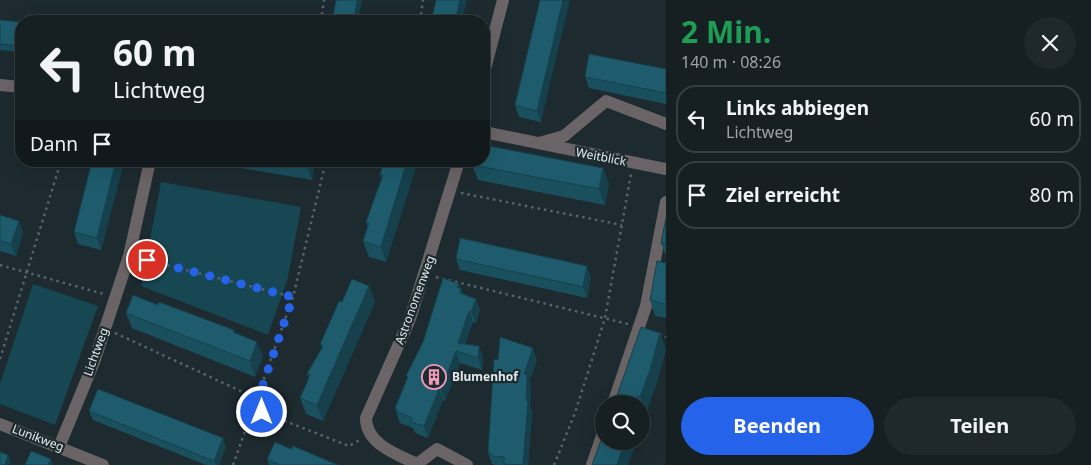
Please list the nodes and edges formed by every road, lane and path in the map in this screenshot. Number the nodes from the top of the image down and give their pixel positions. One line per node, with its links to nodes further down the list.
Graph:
1 (324, 0): 4 (path)
2 (423, 0): 5 (path)
3 (503, 0): 6 (street)
4 (322, 15)
5 (421, 15)
6 (490, 50)
7 (0, 85): 8 (street)
8 (15, 86)
9 (666, 124): 11 (street, Weitblick)
10 (490, 133): 11 (street, Weitblick)
11 (536, 144): 12 (street, Weitblick)
12 (634, 163): 17 (street, Weitblick); 20 (path)
13 (59, 167): 23 (path)
14 (149, 167): 21 (street, Lichtweg)
15 (325, 167): 25 (path)
16 (457, 167): 18 (street, Astronomenweg)
17 (666, 168)
18 (450, 191): 20 (path); 24 (street, Astronomenweg)
19 (666, 202): 28 (street)
20 (622, 225): 27 (path)
21 (129, 256): 25 (path); 26 (street, Lichtweg)
22 (0, 264): 23 (path)
23 (27, 272): 26 (path); 31 (path)
24 (425, 274): 27 (path); 35 (street, Astronomenweg)
25 (293, 297): 33 (path)
26 (115, 298): 29 (street, Lichtweg)
27 (605, 318): 28 (path); 42 (path)
28 (639, 327): 30 (path); 32 (street)
29 (105, 328): 33 (path); 36 (street, Lichtweg)
30 (666, 337)
31 (0, 359)
32 (616, 395)
33 (258, 399): 35 (path); 40 (path)
34 (0, 424): 36 (street, Lunikweg)
35 (370, 435): 38 (street)
36 (60, 447): 39 (street, Lunikweg)
37 (597, 450): 43 (street)
38 (418, 464): 41 (street)
39 (103, 465)
40 (233, 465)
41 (467, 465)
42 (554, 465)
43 (592, 465)

